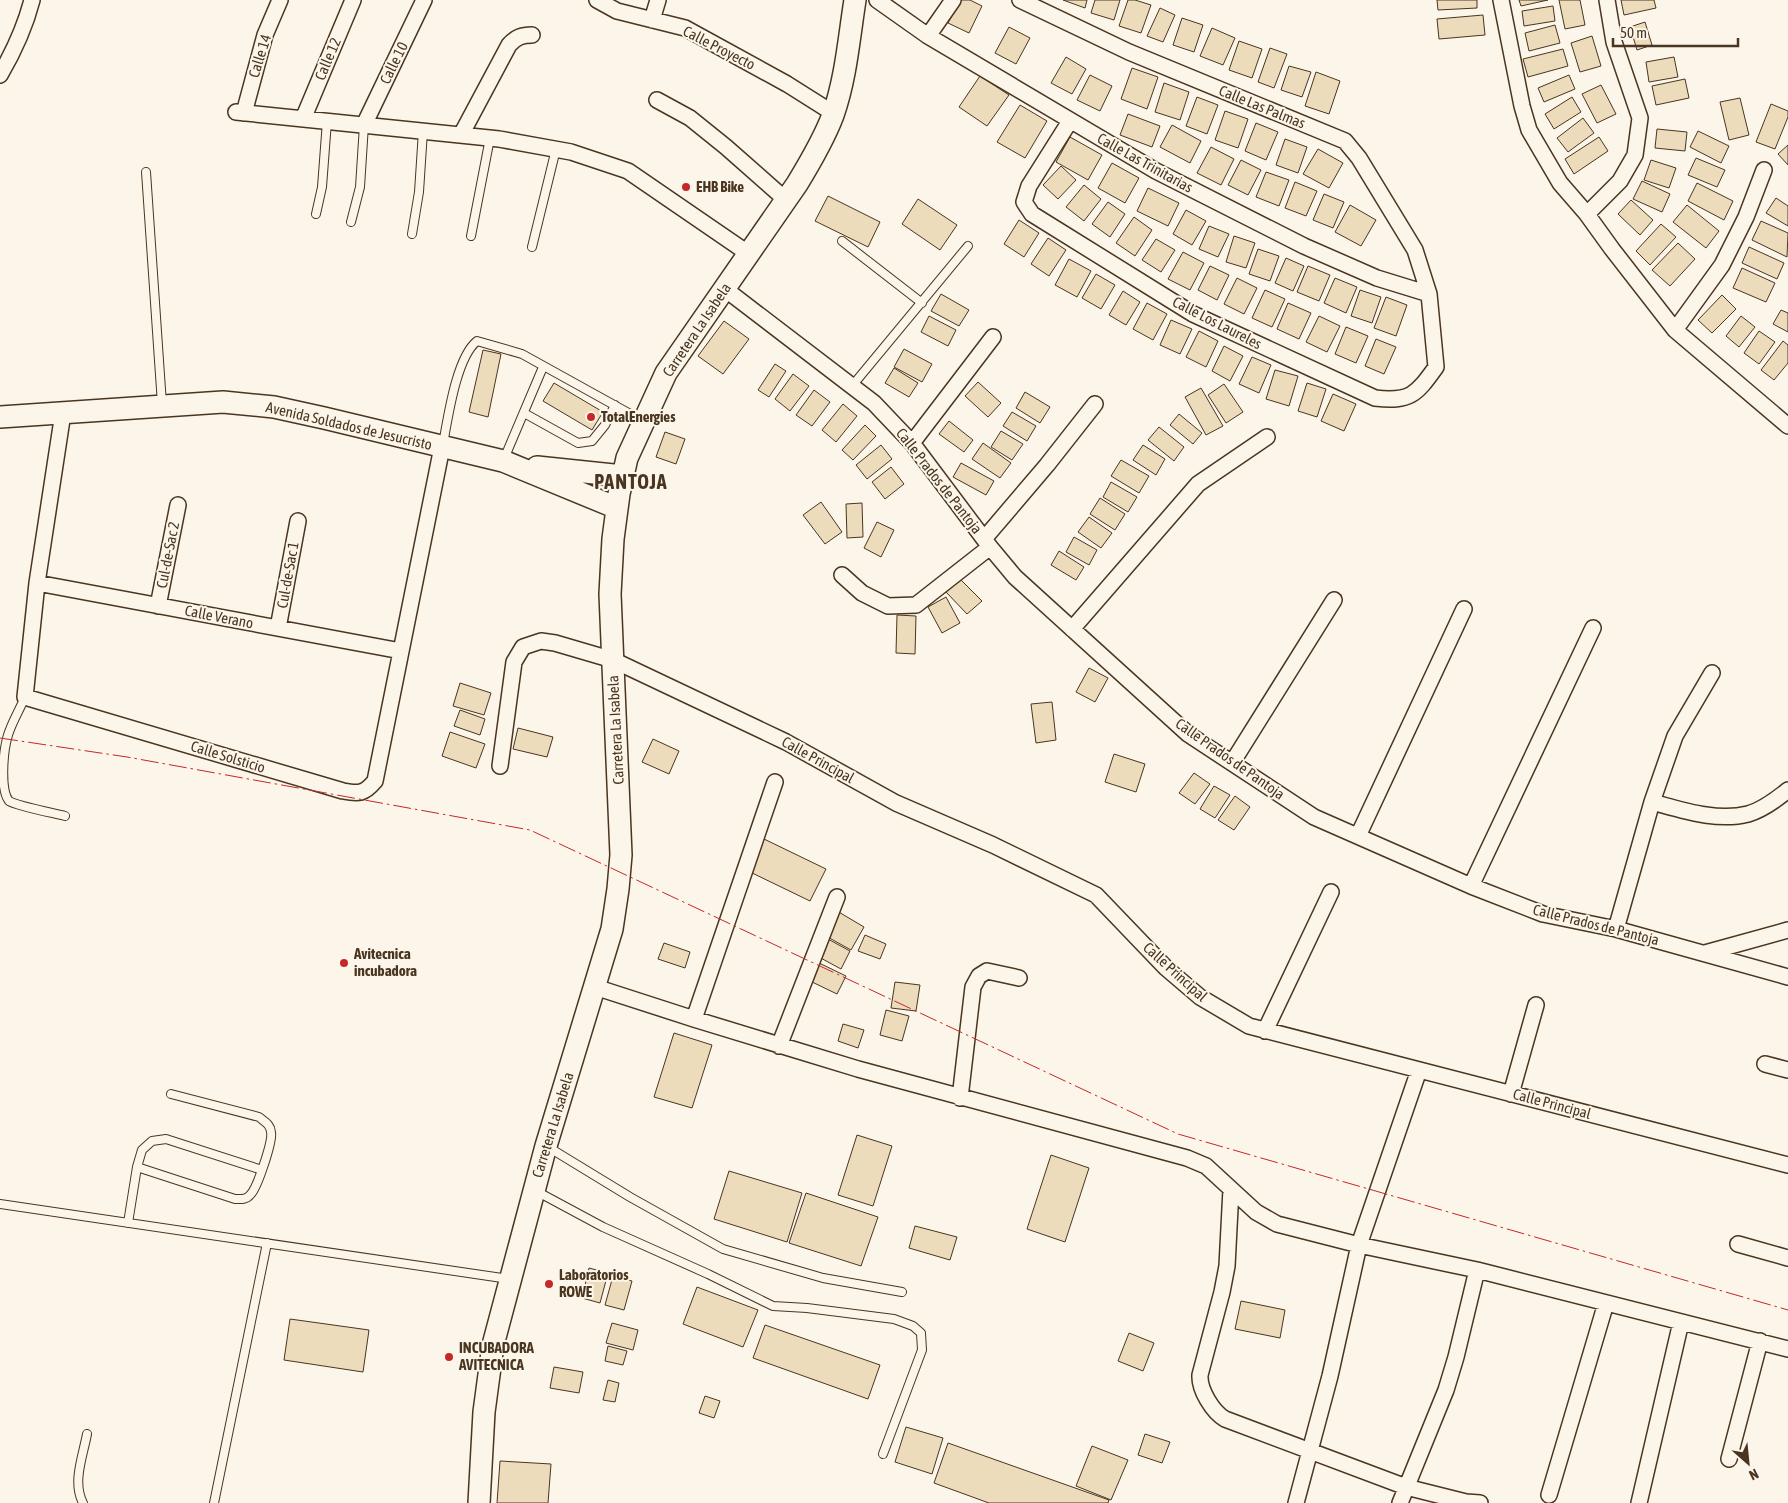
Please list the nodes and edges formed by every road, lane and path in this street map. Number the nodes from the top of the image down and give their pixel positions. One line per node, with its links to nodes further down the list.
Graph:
1 (32, 0): 16 (street)
2 (280, 0): 19 (street, Calle 14)
3 (353, 0): 19 (street, Calle 12)
4 (424, 0): 22 (street, Calle 10)
5 (597, 0): 13 (street, Calle Proyecto)
6 (658, 0): 13 (street)
7 (855, 0): 18 (main road, Carretera La Isabela)
8 (877, 0): 15 (street, Calle Las Trinitarias)
9 (953, 0): 15 (street)
10 (1020, 0): 40 (street, Calle Las Palmas)
11 (1501, 0): 30 (street)
12 (1607, 0): 30 (street)
13 (652, 20): 18 (street, Calle Proyecto)
14 (532, 35): 24 (street)
15 (928, 36): 20 (street, Calle Las Trinitarias)
16 (0, 75)
17 (657, 100): 29 (street)
18 (833, 113): 29 (main road, Carretera La Isabela)
19 (303, 119): 21 (street)
20 (1070, 121): 40 (street, Calle Las Trinitarias); 40 (street, Calle Los Laureles)
21 (327, 122): 22 (street); 31 (lane)
22 (364, 125): 23 (street); 32 (lane)
23 (423, 131): 24 (street); 33 (lane)
24 (460, 135): 25 (street)
25 (490, 138): 26 (street); 34 (lane)
26 (556, 149): 37 (lane); 38 (street)
27 (1764, 170): 42 (street)
28 (146, 172): 47 (lane)
29 (786, 200): 38 (main road, Carretera La Isabela)
30 (1586, 213): 42 (street)
31 (316, 214)
32 (350, 222)
33 (412, 234)
34 (471, 236)
35 (842, 241): 41 (lane)
36 (968, 246): 41 (lane)
37 (532, 248)
38 (749, 254): 39 (main road, Carretera La Isabela)
39 (725, 289): 45 (street, Calle Prados de Pantoja); 52 (main road, Carretera La Isabela)
40 (1429, 294)
41 (922, 303): 45 (lane)
42 (1675, 330): 53 (street)
43 (993, 337): 55 (street)
44 (544, 367): 48 (lane); 50 (lane); 56 (lane)
45 (852, 386): 55 (street, Calle Prados de Pantoja)
46 (1095, 404): 62 (street)
47 (162, 406): 49 (main road, Avenida Soldados de Jesucristo); 56 (main road, Avenida Soldados de Jesucristo)
48 (615, 406): 50 (lane); 52 (lane)
49 (63, 413): 51 (main road, Avenida Soldados de Jesucristo); 64 (street)
50 (524, 413): 57 (lane)
51 (0, 417)
52 (643, 421): 58 (main road, Carretera La Isabela)
53 (1786, 421)
54 (1267, 437): 69 (street)
55 (912, 443): 62 (street, Calle Prados de Pantoja)
56 (442, 447): 57 (main road, Avenida Soldados de Jesucristo); 71 (street, Calle Solsticio)
57 (510, 463): 58 (main road, Avenida Soldados de Jesucristo); 60 (main road, Avenida Soldados de Jesucristo)
58 (623, 476): 60 (main road, Carretera La Isabela)
59 (178, 505): 66 (street, Cul-de-Sac 2)
60 (617, 508): 72 (main road, Carretera La Isabela)
61 (298, 521): 68 (street, Cul-de-Sac 1)
62 (987, 543): 63 (street); 69 (street, Calle Prados de Pantoja)
63 (842, 575)
64 (37, 583): 66 (street, Calle Verano); 74 (street)
65 (1334, 600): 75 (street)
66 (158, 606): 68 (street, Calle Verano)
67 (1464, 609): 81 (street)
68 (278, 628): 71 (street, Calle Verano)
69 (1072, 628): 75 (street, Calle Prados de Pantoja)
70 (1593, 628): 82 (street)
71 (401, 652): 74 (street, Calle Solsticio)
72 (613, 660): 76 (street, Calle Principal); 90 (main road, Carretera La Isabela); 93 (street, Calle Principal)
73 (1712, 673): 79 (street)
74 (25, 697): 80 (lane)
75 (1232, 763): 81 (street, Calle Prados de Pantoja)
76 (500, 766)
77 (776, 782): 92 (street)
78 (1788, 790): 79 (street)
79 (1652, 802): 85 (street)
80 (65, 816)
81 (1358, 836): 82 (street, Calle Prados de Pantoja)
82 (1471, 886): 85 (street, Calle Prados de Pantoja)
83 (1331, 892): 93 (street)
84 (837, 897): 94 (street)
85 (1616, 929): 87 (street, Calle Prados de Pantoja)
86 (1788, 930): 87 (street)
87 (1704, 953): 88 (street, Calle Prados de Pantoja)
88 (1788, 977)
89 (1019, 978): 100 (street)
90 (595, 986): 92 (street); 101 (main road, Carretera La Isabela)
91 (1536, 1005): 99 (street)
92 (694, 1019): 94 (street)
93 (1265, 1031): 96 (street, Calle Principal)
94 (779, 1046): 100 (street)
95 (1765, 1064): 97 (street)
96 (1420, 1070): 99 (street, Calle Principal); 111 (street)
97 (1788, 1070)
98 (171, 1094): 104 (lane)
99 (1511, 1094): 102 (street, Calle Principal)
100 (960, 1098): 105 (street)
101 (546, 1146): 106 (main road, Carretera La Isabela); 115 (lane)
102 (1788, 1165)
103 (137, 1167): 104 (lane); 104 (lane); 108 (lane)
104 (262, 1170)
105 (1231, 1189): 111 (street); 121 (street)
106 (534, 1190): 114 (main road, Carretera La Isabela); 122 (lane)
107 (0, 1204): 108 (lane)
108 (128, 1223): 109 (lane)
109 (267, 1243): 114 (lane); 127 (lane)
110 (1738, 1244): 112 (street)
111 (1359, 1245): 113 (street); 121 (street)
112 (1788, 1258)
113 (1477, 1270): 116 (street); 124 (street)
114 (509, 1278): 128 (main road, Carretera La Isabela)
115 (902, 1292)
116 (1606, 1303): 117 (street); 125 (street)
117 (1681, 1322): 118 (street); 132 (street)
118 (1760, 1341): 119 (street); 123 (street)
119 (1788, 1349)
120 (87, 1434): 126 (lane)
121 (1310, 1451): 124 (street); 129 (street)
122 (883, 1454)
123 (1729, 1459)
124 (1406, 1487): 130 (street); 131 (street)
125 (1549, 1495)
126 (83, 1503)
127 (214, 1503)
128 (479, 1503)
129 (1296, 1503)
130 (1400, 1503)
131 (1480, 1503)
132 (1639, 1503)

